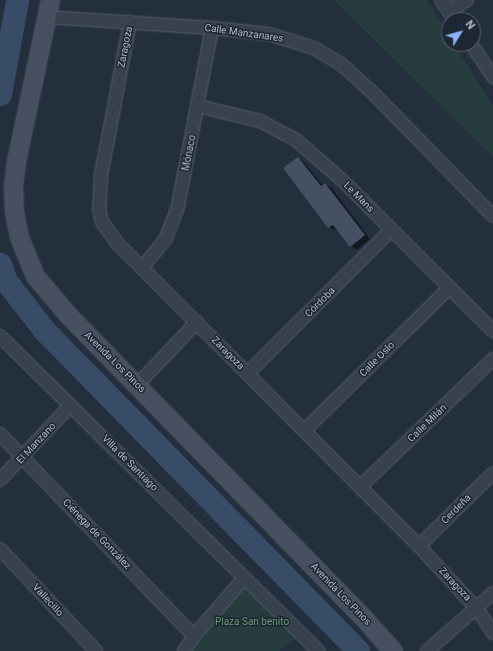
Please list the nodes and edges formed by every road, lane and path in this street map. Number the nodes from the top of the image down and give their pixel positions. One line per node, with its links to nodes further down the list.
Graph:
1 (50, 0): 6 (street, Avenida Los Pinos)
2 (441, 0): 4 (street)
3 (467, 0): 5 (street)
4 (449, 12)
5 (456, 12)
6 (46, 17): 7 (street, Calle Manzanares); 21 (street, Avenida Los Pinos)
7 (130, 22): 8 (street, Calle Manzanares); 14 (street, Zaragoza)
8 (212, 28): 11 (street, Mónaco); 12 (street, Calle Manzanares)
9 (476, 52): 10 (street)
10 (493, 77)
11 (198, 106): 13 (street, Le Mans); 14 (street, Mónaco)
12 (493, 216)
13 (391, 230): 15 (street, Le Mans); 20 (street, Córdoba)
14 (142, 268): 16 (street, Zaragoza)
15 (449, 288): 17 (street, Le Mans); 23 (street, Calle Oslo)
16 (197, 322): 20 (street, Zaragoza); 21 (street)
17 (493, 331)
18 (0, 336): 22 (street, Villa de Santiago)
19 (493, 359): 28 (street, Calle Milán)
20 (248, 373): 23 (street, Zaragoza)
21 (137, 385): 39 (street, Avenida Los Pinos)
22 (70, 405): 25 (street, El Manzano); 31 (street, Villa de Santiago)
23 (305, 430): 28 (street, Zaragoza)
24 (0, 434): 25 (street, Ciénega de González)
25 (24, 457): 27 (street, El Manzano); 35 (street, Ciénega de González)
26 (493, 473): 29 (street, Cerdeña)
27 (0, 480)
28 (361, 486): 29 (street, Zaragoza)
29 (419, 546): 33 (street, Zaragoza)
30 (0, 549): 36 (street, Vallecillo)
31 (244, 578): 35 (street); 38 (street, Villa de Santiago)
32 (493, 593): 33 (street)
33 (477, 609): 34 (street, Zaragoza); 40 (street)
34 (493, 633)
35 (194, 636): 37 (street)
36 (96, 651)
37 (184, 651)
38 (318, 651)
39 (393, 651)
40 (427, 651)

